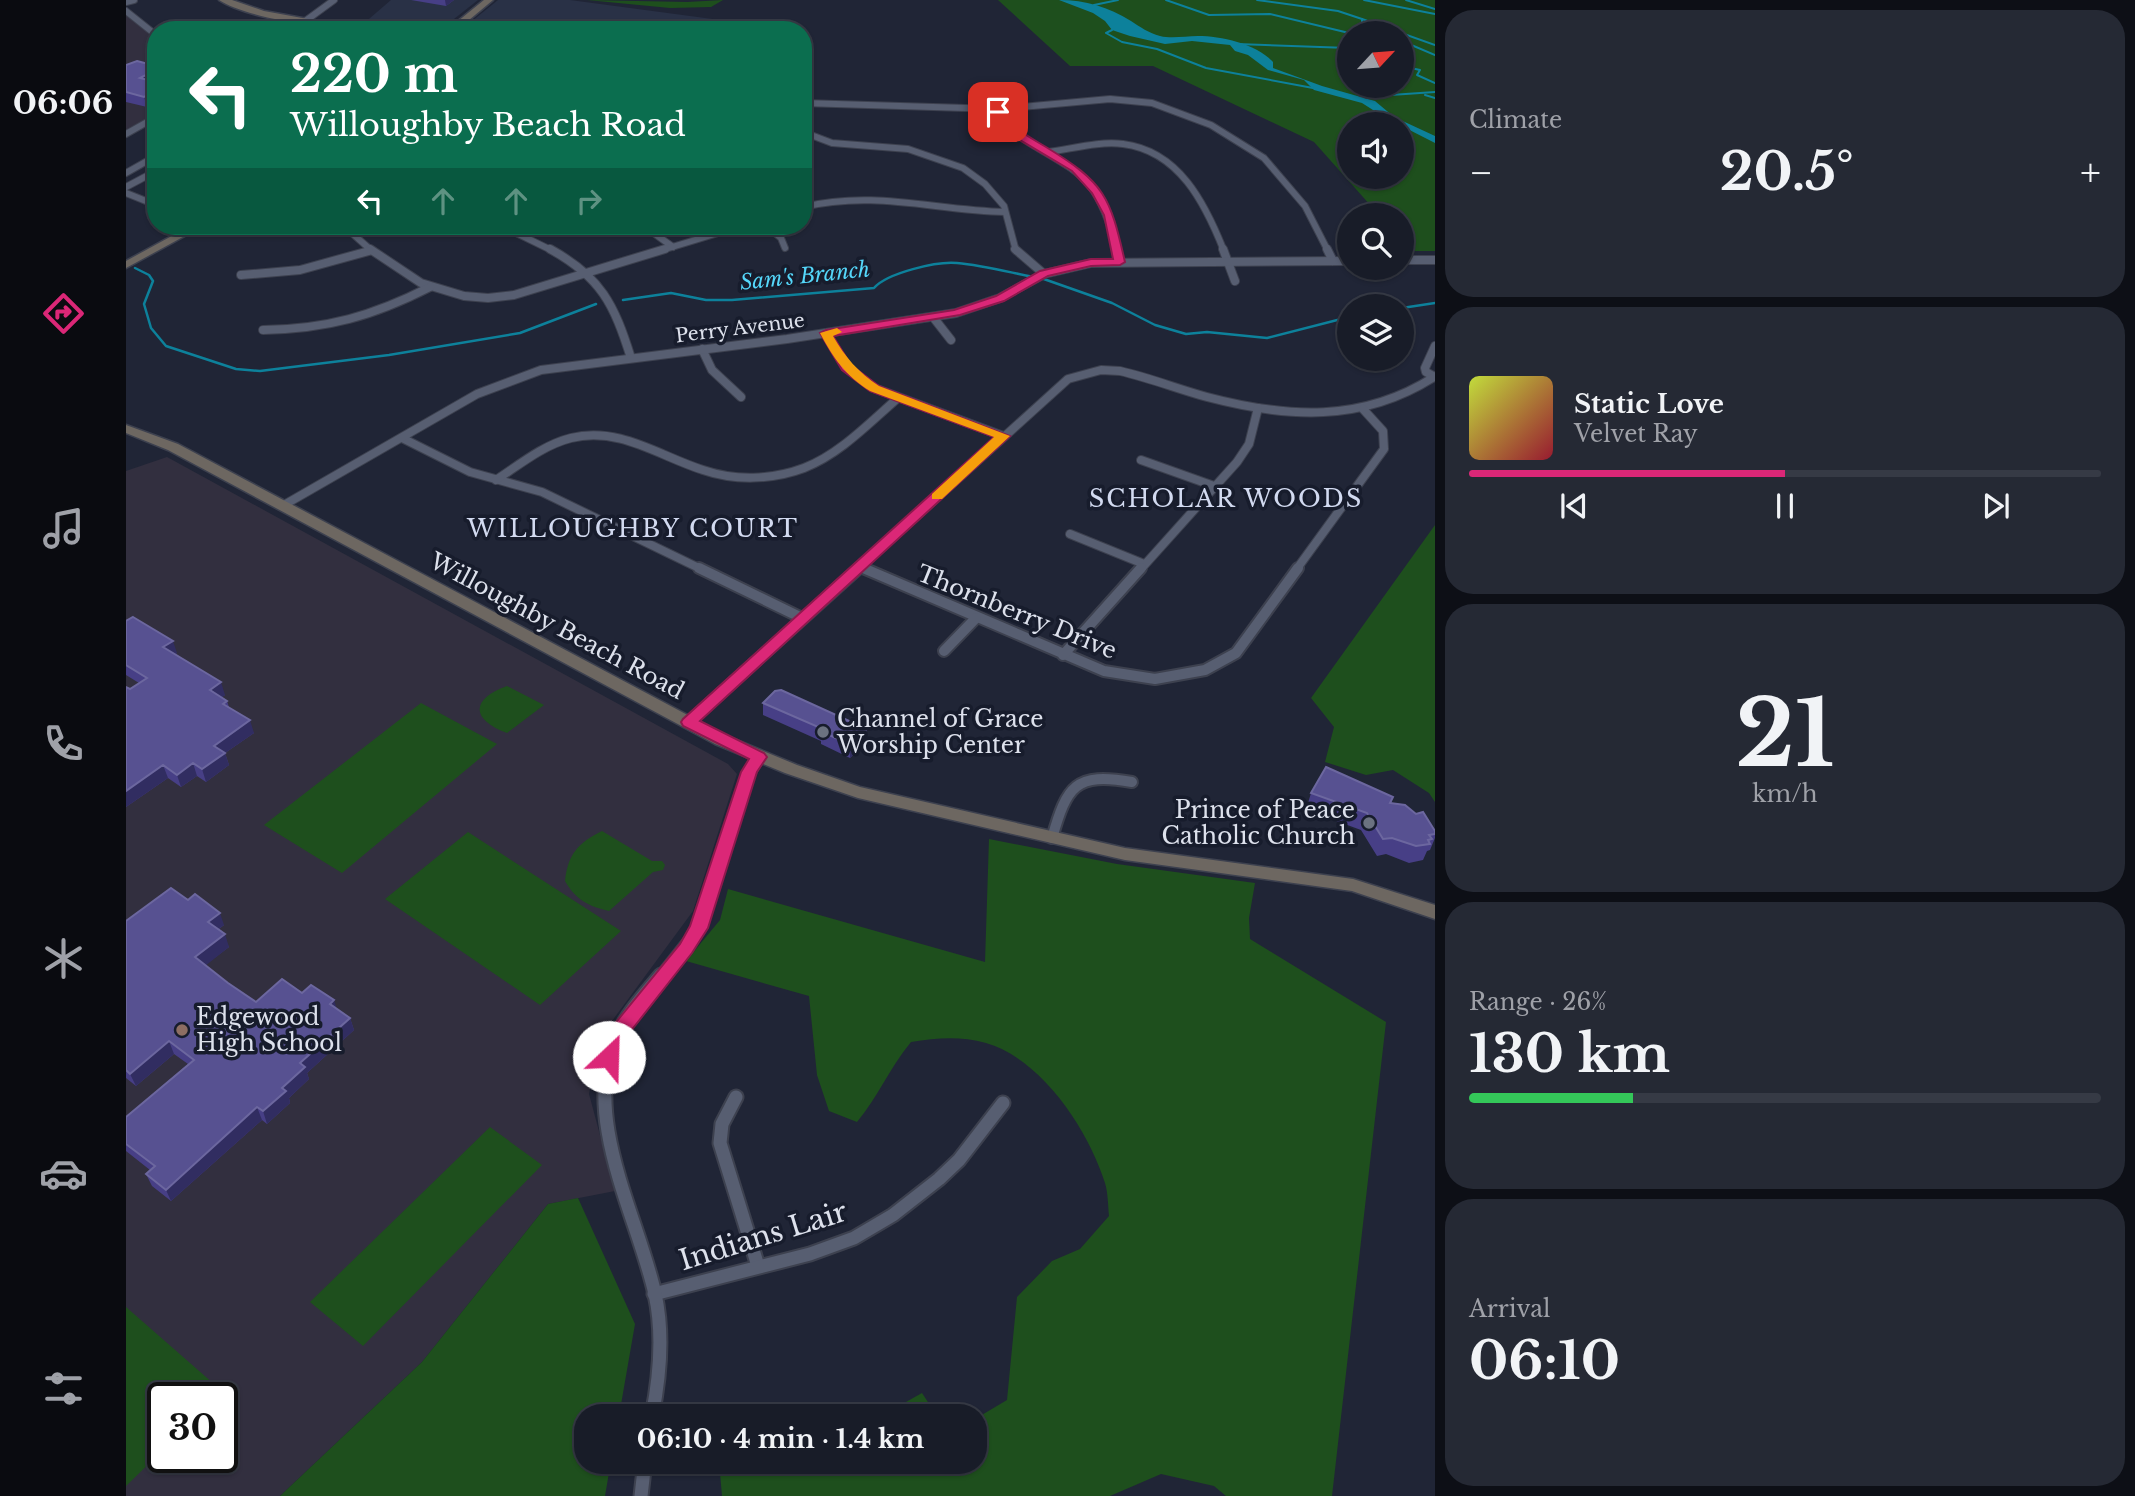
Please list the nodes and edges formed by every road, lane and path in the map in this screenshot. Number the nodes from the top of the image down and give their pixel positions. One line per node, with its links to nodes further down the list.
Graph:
1 (134, 0): 5 (street)
2 (223, 0): 7 (street)
3 (334, 0): 7 (street)
4 (489, 0): 8 (street)
5 (126, 2)
6 (126, 11): 9 (street)
7 (306, 21)
8 (462, 21)
9 (147, 28)
10 (812, 103): 11 (street)
11 (998, 109): 17 (street); 37 (street)
12 (147, 122): 13 (street)
13 (126, 134)
14 (812, 137): 15 (street)
15 (816, 139): 16 (street); 25 (street)
16 (812, 141)
17 (1048, 152): 36 (street); 40 (street)
18 (147, 161): 19 (street)
19 (126, 173)
20 (147, 176): 21 (street)
21 (126, 187)
22 (126, 193): 23 (street)
23 (147, 201)
24 (812, 205): 25 (street)
25 (1005, 212): 43 (street)
26 (181, 235): 41 (street)
27 (353, 235): 34 (street)
28 (519, 235): 42 (street)
29 (657, 235): 32 (street)
30 (712, 235): 32 (street)
31 (777, 235): 33 (street)
32 (673, 247): 42 (street)
33 (785, 248)
34 (369, 251): 44 (street); 46 (street)
35 (1435, 260): 39 (street)
36 (1227, 261): 37 (street, Perry Avenue); 40 (street, Perry Avenue); 45 (street)
37 (1333, 261): 38 (street, Perry Avenue)
38 (1337, 261)
39 (1414, 261)
40 (1120, 262): 43 (street, Perry Avenue)
41 (126, 265)
42 (586, 273): 46 (street); 53 (street)
43 (1044, 274): 47 (street, Perry Avenue)
44 (242, 275)
45 (1235, 281)
46 (430, 287): 48 (street)
47 (933, 317): 49 (street, Perry Avenue); 50 (street)
48 (263, 330)
49 (826, 333): 52 (street, Perry Avenue); 56 (street)
50 (951, 340)
51 (1435, 346): 54 (street)
52 (702, 349): 53 (street, Perry Avenue); 55 (street)
53 (631, 358): 61 (street, Perry Avenue)
54 (1434, 377): 58 (street)
55 (741, 397)
56 (898, 398): 60 (street); 63 (street)
57 (1258, 408): 58 (street); 60 (street); 64 (street)
58 (1363, 409): 72 (street, Thornberry Drive)
59 (126, 429): 65 (street, Willoughby Beach Road)
60 (1003, 436): 68 (street)
61 (402, 438): 63 (street); 65 (street, Perry Avenue)
62 (1141, 460): 64 (street)
63 (496, 480): 69 (street)
64 (1214, 486): 67 (street)
65 (284, 505): 73 (street, Willoughby Beach Road)
66 (1070, 534): 67 (street)
67 (1144, 564): 72 (street)
68 (860, 567): 69 (street); 70 (street, Thornberry Drive)
69 (802, 618): 73 (street)
70 (976, 618): 71 (street); 72 (street, Thornberry Drive)
71 (944, 651)
72 (1063, 656)
73 (689, 722): 74 (street, Willoughby Beach Road)
74 (759, 757): 76 (street, Willoughby Beach Road); 81 (street)
75 (1132, 782): 76 (street)
76 (1052, 838): 77 (street, Willoughby Beach Road)
77 (1435, 912)
78 (736, 1097): 80 (street)
79 (1003, 1103): 80 (street, Indians Lair)
80 (758, 1266): 81 (street, Indians Lair)
81 (654, 1294): 82 (street)
82 (655, 1404)
83 (643, 1474): 84 (street)
84 (640, 1496)

